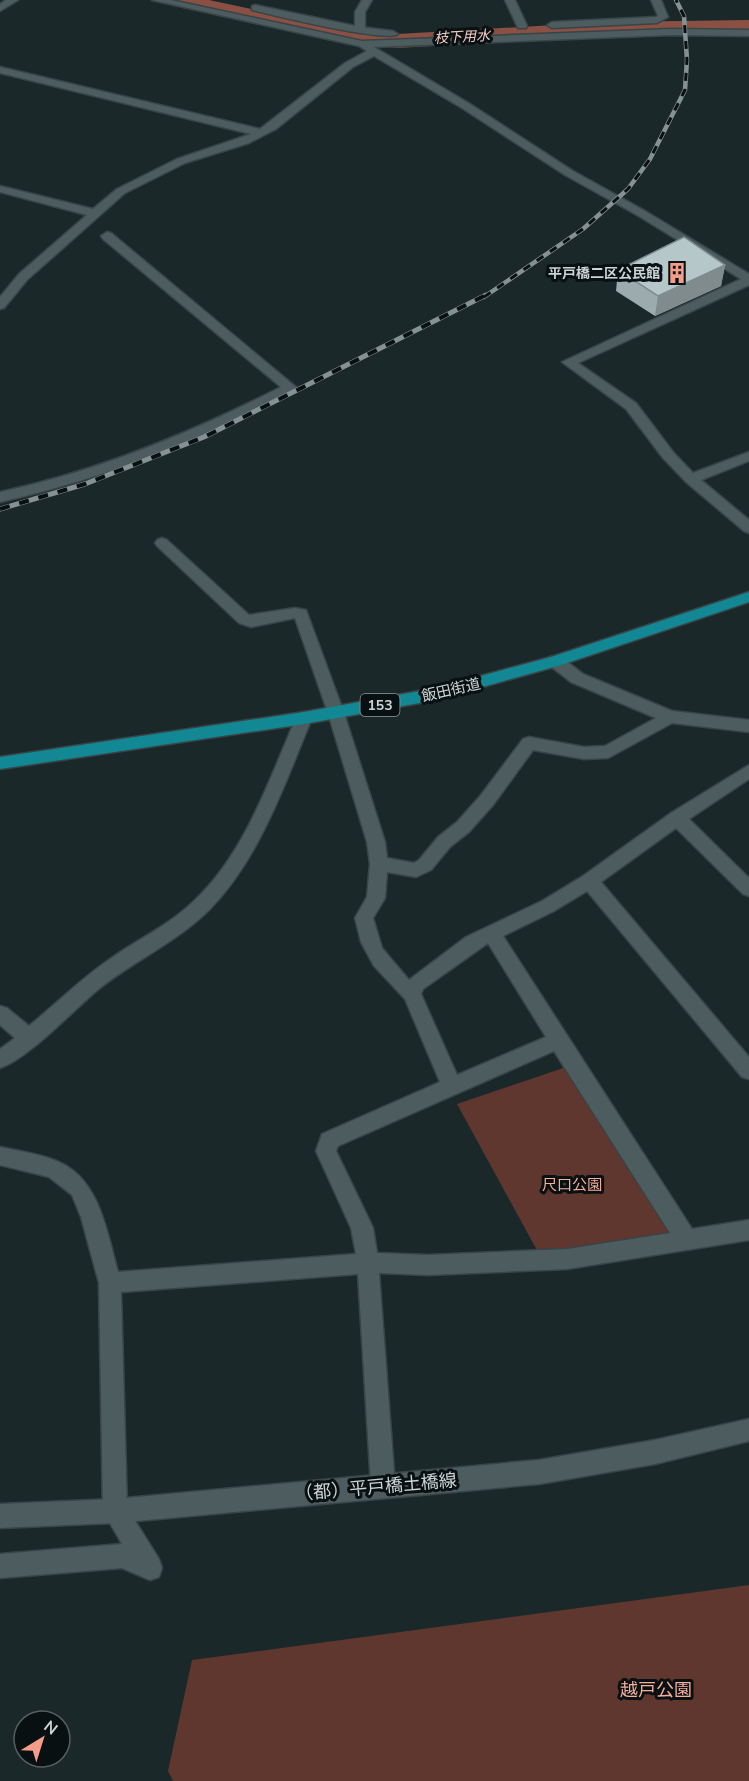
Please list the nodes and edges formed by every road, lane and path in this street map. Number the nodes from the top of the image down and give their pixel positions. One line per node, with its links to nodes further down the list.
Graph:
1 (13, 0): 7 (street)
2 (157, 0): 10 (street)
3 (367, 0): 10 (street)
4 (510, 0): 10 (street)
5 (656, 0): 8 (street)
6 (248, 7): 10 (street)
7 (0, 8)
8 (545, 26)
9 (749, 33): 10 (street)
10 (361, 39): 11 (street)
11 (375, 51): 13 (street); 17 (street)
12 (0, 70): 13 (street)
13 (258, 132): 15 (street)
14 (0, 189): 15 (street)
15 (93, 213): 18 (street)
16 (107, 236): 21 (street)
17 (749, 280): 20 (street)
18 (0, 305)
19 (749, 456): 20 (street)
20 (691, 479): 22 (street)
21 (0, 497)
22 (749, 528)
23 (162, 543): 26 (street)
24 (749, 597): 25 (highway, 飯田街道 / 153)
25 (555, 661): 26 (highway, 飯田街道 / 153); 27 (street)
26 (336, 713): 28 (highway, 飯田街道 / 153); 33 (street)
27 (670, 717): 29 (street); 33 (street)
28 (304, 718): 30 (highway, 飯田街道 / 153); 39 (street)
29 (749, 726)
30 (0, 763)
31 (749, 771): 32 (street)
32 (677, 818): 34 (street); 35 (street)
33 (378, 864): 37 (street)
34 (589, 881): 36 (street); 42 (street)
35 (749, 890)
36 (492, 933): 37 (street); 40 (street)
37 (412, 994): 43 (street)
38 (0, 1014): 39 (street)
39 (30, 1039): 41 (street)
40 (558, 1040): 43 (street); 46 (street)
41 (0, 1060)
42 (749, 1071)
43 (452, 1086): 47 (street)
44 (0, 1156): 48 (street)
45 (749, 1230): 46 (street)
46 (687, 1240): 47 (street)
47 (368, 1263): 48 (street); 50 (street)
48 (110, 1283): 51 (street)
49 (749, 1430): 50 (street, （都）平戸橋土橋線)
50 (383, 1486): 51 (street, （都）平戸橋土橋線)
51 (115, 1511): 52 (street, （都）平戸橋土橋線); 53 (street)
52 (0, 1516)
53 (0, 1566)

